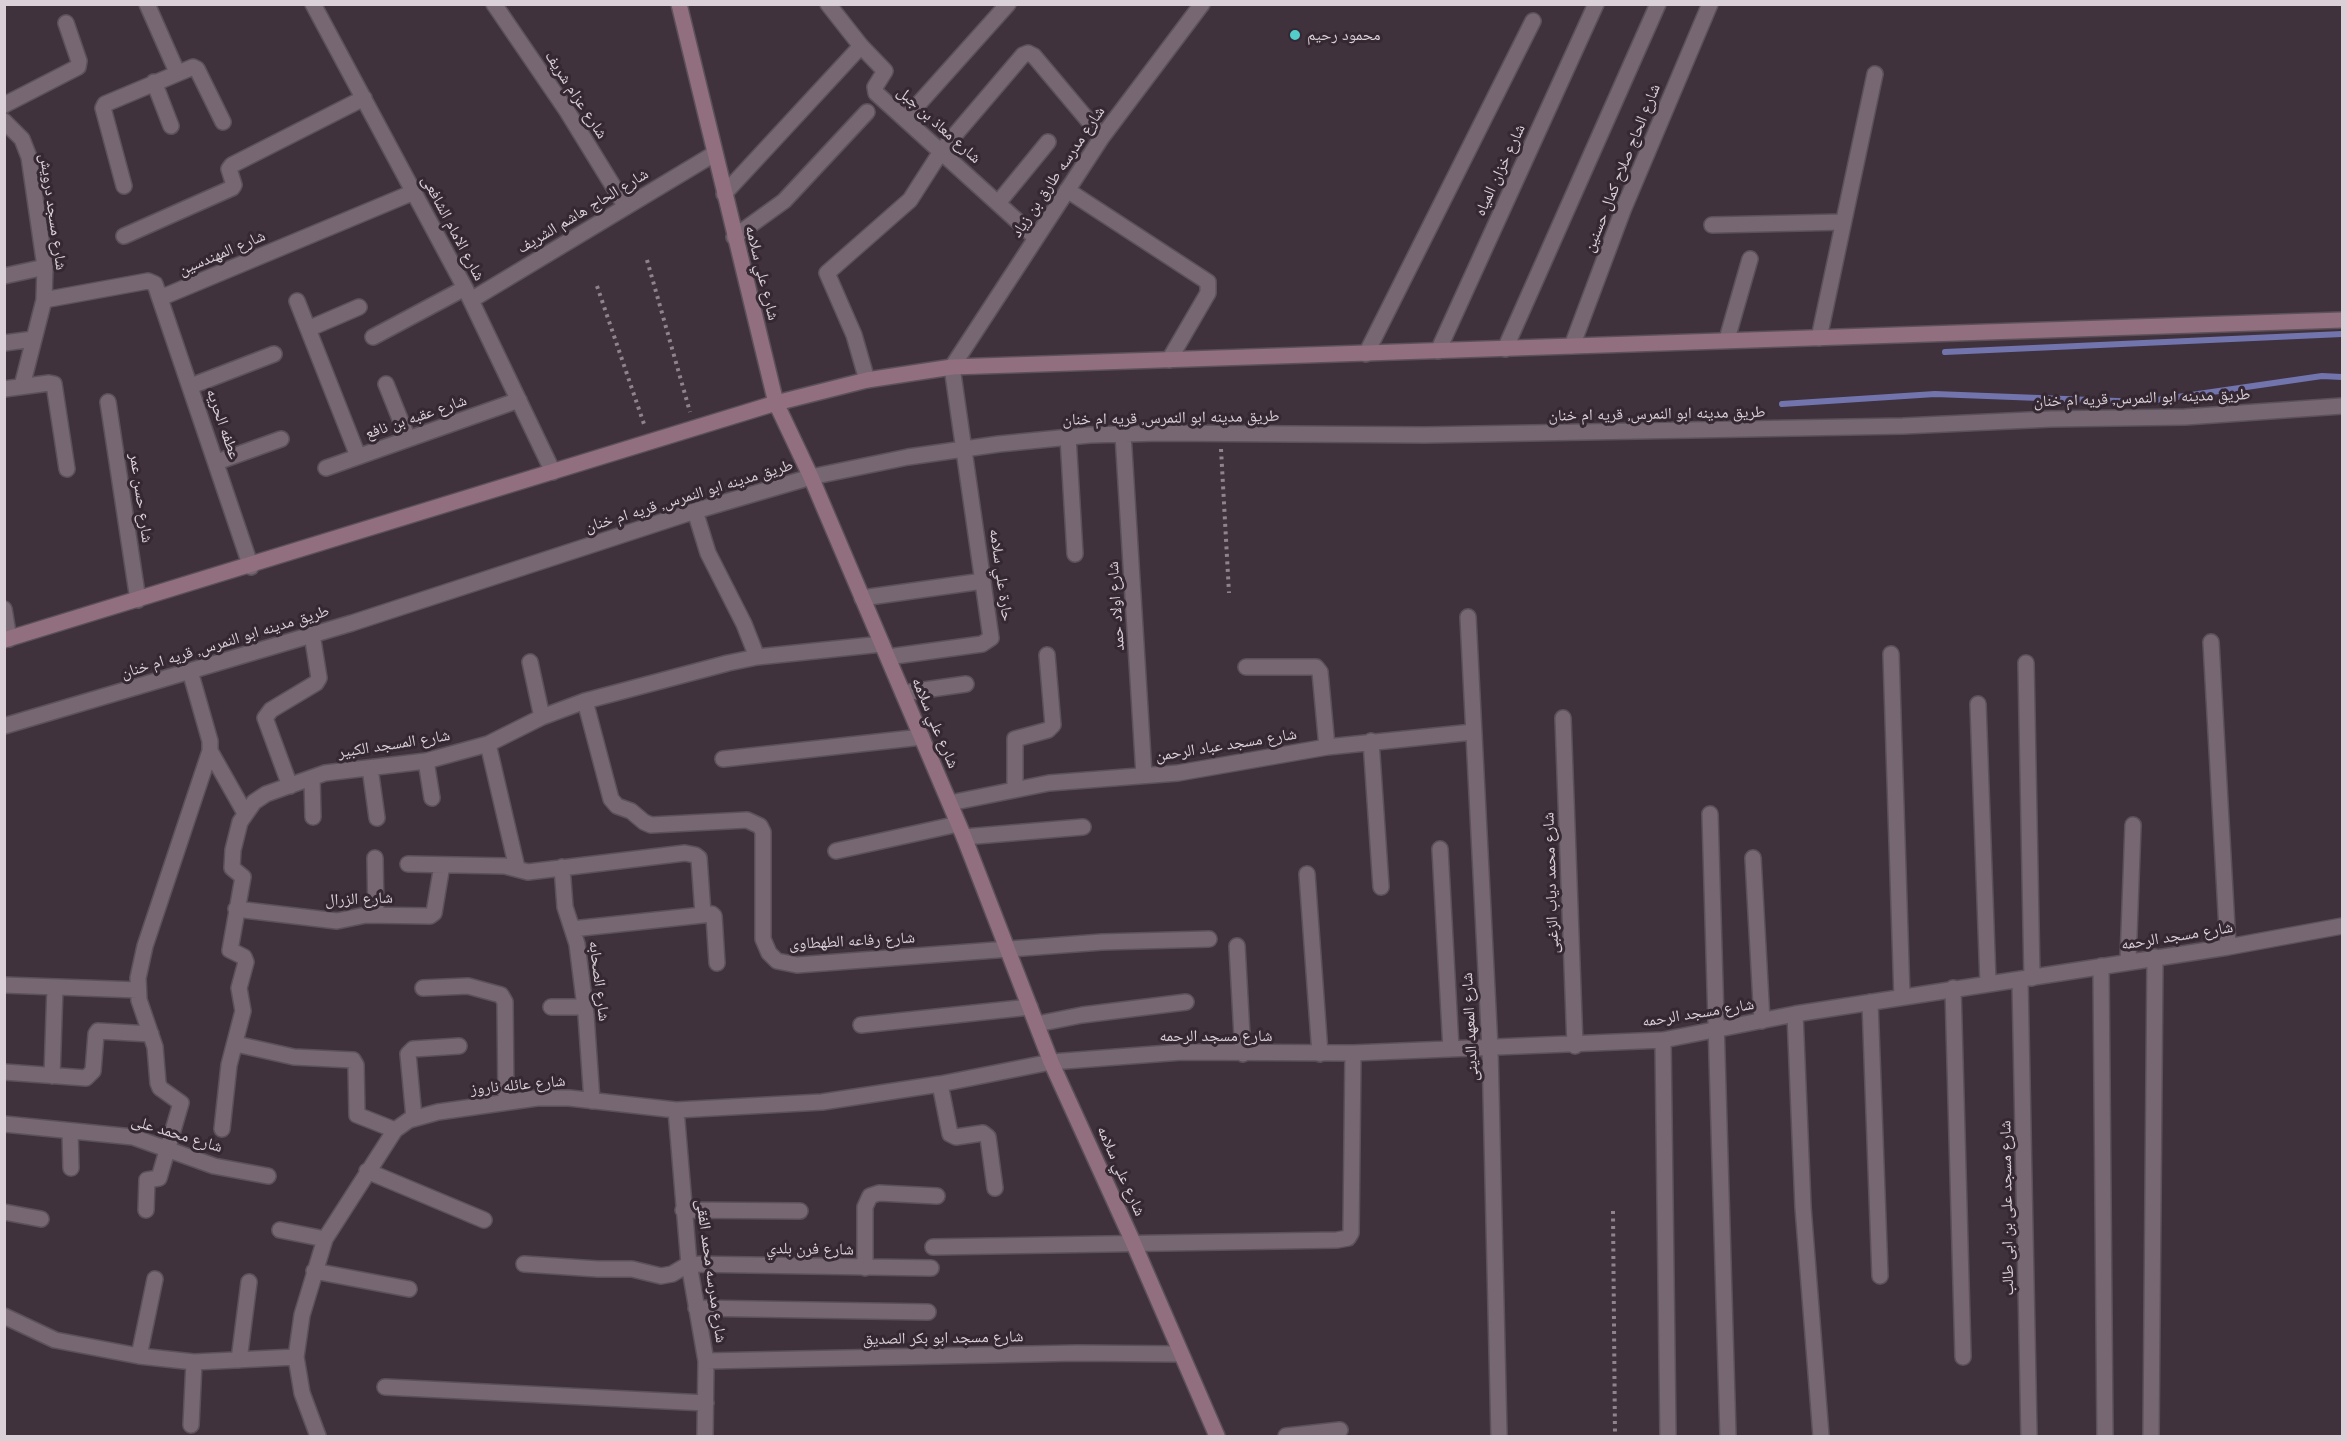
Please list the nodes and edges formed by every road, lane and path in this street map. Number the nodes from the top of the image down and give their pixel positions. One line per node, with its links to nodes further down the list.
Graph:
1 (147, 4): 14 (street)
2 (313, 4): 17 (street, شارع الامام الشافعى)
3 (494, 4): 33 (street, شارع عزام شريف)
4 (679, 4): 27 (street, شارع علي سلامه)
5 (828, 4): 13 (street, شارع معاذ بن جبل)
6 (1008, 4): 20 (street)
7 (1596, 4): 58 (street, شارع خزان المياه)
8 (1658, 4): 57 (street)
9 (1710, 4): 56 (street, شارع الحاج صلاح كمال حسنين)
10 (1201, 5): 24 (street, شارع مدرسه طارق بن زياد)
11 (1533, 21): 60 (street)
12 (66, 23): 18 (street)
13 (861, 46): 20 (street, شارع معاذ بن جبل); 31 (street)
14 (177, 72): 16 (street); 22 (street)
15 (1875, 74): 34 (street)
16 (154, 82): 23 (street); 28 (street)
17 (364, 98): 30 (street, شارع الامام الشافعى); 36 (street)
18 (4, 105)
19 (867, 112): 37 (street)
20 (904, 119): 26 (street, شارع معاذ بن جبل)
21 (4, 121): 41 (street, شارع مسجد درويش)
22 (223, 122)
23 (171, 126)
24 (1102, 136): 26 (street); 29 (street, شارع مدرسه طارق بن زياد)
25 (1048, 142): 32 (street)
26 (942, 150): 32 (street, شارع معاذ بن جبل); 63 (street)
27 (714, 154): 31 (street, شارع علي سلامه); 33 (street, شارع الحاج هاشم الشريف)
28 (124, 186)
29 (1067, 190): 38 (street, شارع مدرسه طارق بن زياد); 61 (street)
30 (414, 192): 44 (street, شارع المهندسين); 45 (street, شارع الامام الشافعى)
31 (724, 194): 37 (street, شارع علي سلامه)
32 (998, 203): 38 (street, شارع معاذ بن جبل)
33 (626, 207): 45 (street, شارع الحاج هاشم الشريف)
34 (1843, 222): 35 (street); 52 (street)
35 (1712, 225)
36 (124, 236)
37 (735, 237): 70 (street, شارع علي سلامه)
38 (1035, 237): 62 (street, شارع مدرسه طارق بن زياد)
39 (1750, 259): 54 (street)
40 (647, 260): 72 (path)
41 (45, 267): 42 (street); 46 (street, شارع مسجد درويش)
42 (4, 276)
43 (597, 286): 78 (path)
44 (158, 293): 46 (street); 66 (street, عطفه الحريه)
45 (468, 294): 51 (street, شارع الحاج هاشم الشريف); 68 (street, شارع الامام الشافعى)
46 (44, 300): 53 (street, شارع مسجد درويش)
47 (297, 301): 50 (street)
48 (359, 307): 50 (street)
49 (2343, 320): 52 (street)
50 (308, 329): 80 (street)
51 (373, 337)
52 (1819, 338): 54 (street)
53 (34, 339): 55 (street); 65 (street, شارع مسجد درويش)
54 (1727, 339): 56 (street)
55 (4, 343)
56 (1572, 346): 57 (street)
57 (1505, 349): 58 (street)
58 (1438, 351): 60 (street)
59 (274, 354): 66 (street)
60 (1366, 354): 61 (street)
61 (1169, 360): 62 (street)
62 (952, 367): 63 (street); 79 (street, حارة علي سلامه)
63 (867, 380): 70 (street)
64 (386, 384): 77 (street)
65 (22, 386): 67 (street); 83 (street)
66 (191, 386): 81 (street, عطفه الحريه)
67 (4, 389)
68 (519, 400): 77 (street, شارع عقبه بن نافع); 84 (street, شارع الامام الشافعى)
69 (108, 402): 92 (street, شارع حسن عمر)
70 (776, 403): 72 (street); 85 (street, شارع علي سلامه)
71 (2343, 406): 73 (street, طريق مدينه ابو النمرس, قريه ام خنان)
72 (695, 428): 78 (street)
73 (1220, 433): 74 (street, طريق مدينه ابو النمرس, قريه ام خنان); 90 (path)
74 (1123, 434): 75 (street, طريق مدينه ابو النمرس, قريه ام خنان); 122 (street, شارع اولاد حمد)
75 (1068, 437): 79 (street, طريق مدينه ابو النمرس, قريه ام خنان); 87 (street)
76 (281, 439): 81 (street)
77 (408, 439): 80 (street, شارع عقبه بن نافع)
78 (650, 442): 84 (street)
79 (965, 449): 85 (street, طريق مدينه ابو النمرس, قريه ام خنان); 89 (street, حارة علي سلامه)
80 (358, 456): 82 (street, شارع عقبه بن نافع)
81 (217, 462): 88 (street, عطفه الحريه)
82 (326, 468)
83 (67, 469)
84 (553, 472): 88 (street)
85 (811, 477): 86 (street, طريق مدينه ابو النمرس, قريه ام خنان); 91 (street, شارع علي سلامه)
86 (695, 511): 95 (street, طريق مدينه ابو النمرس, قريه ام خنان); 101 (street)
87 (1075, 554)
88 (250, 567): 92 (street)
89 (983, 581): 91 (street); 98 (street, حارة علي سلامه)
90 (1229, 593)
91 (862, 598): 98 (street, شارع علي سلامه)
92 (138, 600): 96 (street)
93 (4, 609): 96 (street)
94 (1468, 617): 113 (street, شارع المعهد الدينى)
95 (312, 634): 105 (street, طريق مدينه ابو النمرس, قريه ام خنان); 124 (street)
96 (7, 640)
97 (2211, 642): 152 (street)
98 (885, 651): 101 (street, شارع المسجد الكبير); 107 (street, شارع علي سلامه)
99 (1891, 654): 165 (street)
100 (1047, 655): 125 (street)
101 (757, 657): 108 (street, شارع المسجد الكبير)
102 (530, 662): 110 (street)
103 (2026, 663): 158 (street, شارع مسجد على بن ابى طالب)
104 (1246, 667): 117 (street)
105 (190, 671): 112 (street, طريق مدينه ابو النمرس, قريه ام خنان); 118 (street)
106 (966, 684): 107 (street)
107 (903, 693): 114 (street, شارع علي سلامه)
108 (585, 701): 110 (street, شارع المسجد الكبير); 153 (street, شارع رفاعه الطهطاوى)
109 (1978, 704): 159 (street)
110 (542, 717): 116 (street, شارع المسجد الكبير)
111 (1563, 718): 180 (street, شارع محمد دياب الزغبى)
112 (4, 726)
113 (1473, 732): 115 (street, شارع مسجد عباد الرحمن); 182 (street, شارع المعهد الدينى)
114 (922, 737): 119 (street); 127 (street, شارع علي سلامه)
115 (1371, 741): 117 (street, شارع مسجد عباد الرحمن); 144 (street)
116 (488, 744): 120 (street, شارع المسجد الكبير); 142 (street)
117 (1327, 747): 122 (street, شارع مسجد عباد الرحمن)
118 (210, 751): 128 (street); 164 (street)
119 (723, 759)
120 (426, 761): 121 (street, شارع المسجد الكبير); 126 (street)
121 (369, 768): 123 (street, شارع المسجد الكبير); 131 (street)
122 (1144, 775): 125 (street, شارع مسجد عباد الرحمن)
123 (312, 778): 124 (street, شارع المسجد الكبير); 130 (street)
124 (290, 786): 128 (street, شارع المسجد الكبير)
125 (1015, 788): 127 (street, شارع مسجد عباد الرحمن)
126 (432, 798)
127 (950, 803): 134 (street, شارع علي سلامه)
128 (245, 813): 145 (street, شارع المسجد الكبير)
129 (1710, 814): 175 (street)
130 (313, 817)
131 (377, 818)
132 (2133, 825): 155 (street)
133 (1083, 827): 134 (street)
134 (961, 830): 136 (street); 153 (street, شارع علي سلامه)
135 (1440, 849): 181 (street)
136 (836, 851)
137 (375, 858): 147 (street)
138 (1753, 858): 172 (street)
139 (408, 864): 140 (street)
140 (442, 865): 142 (street); 147 (street, شارع الزرال)
141 (562, 867): 142 (street); 146 (street); 149 (street, شارع الصحابه)
142 (517, 868)
143 (1306, 874): 185 (street)
144 (1381, 887)
145 (236, 909): 147 (street, شارع الزرال); 178 (street, شارع المسجد الكبير)
146 (704, 914): 149 (street); 156 (street)
147 (376, 915)
148 (2343, 926): 152 (street, شارع مسجد الرحمه)
149 (572, 929): 169 (street, شارع الصحابه)
150 (1209, 939): 153 (street)
151 (1237, 946): 184 (street)
152 (2228, 947): 154 (street, شارع مسجد الرحمه)
153 (1007, 949): 170 (street, شارع علي سلامه)
154 (2155, 957): 155 (street, شارع مسجد الرحمه); 249 (street)
155 (2128, 961): 157 (street, شارع مسجد الرحمه)
156 (717, 963)
157 (2101, 966): 158 (street, شارع مسجد الرحمه); 248 (street)
158 (2026, 979): 159 (street, شارع مسجد الرحمه); 247 (street, شارع مسجد على بن ابى طالب)
159 (1988, 983): 163 (street, شارع مسجد الرحمه)
160 (4, 985): 161 (street)
161 (55, 987): 164 (street); 188 (street)
162 (423, 988): 190 (street)
163 (1953, 988): 165 (street, شارع مسجد الرحمه); 230 (street)
164 (138, 990): 176 (street)
165 (1902, 997): 167 (street, شارع مسجد الرحمه)
166 (1186, 1002): 173 (street)
167 (1870, 1002): 171 (street, شارع مسجد الرحمه); 220 (street)
168 (551, 1007): 169 (street)
169 (584, 1007): 191 (street, شارع الصحابه)
170 (1030, 1007): 173 (street, شارع علي سلامه); 174 (street)
171 (1795, 1014): 172 (street, شارع مسجد الرحمه); 246 (street)
172 (1762, 1021): 175 (street, شارع مسجد الرحمه)
173 (1037, 1024): 186 (street, شارع علي سلامه)
174 (861, 1025)
175 (1718, 1030): 177 (street, شارع مسجد الرحمه); 245 (street)
176 (151, 1034): 188 (street); 198 (street)
177 (1664, 1040): 180 (street, شارع مسجد الرحمه); 244 (street)
178 (236, 1044): 195 (street, شارع المسجد الكبير); 196 (street)
179 (459, 1046): 193 (street)
180 (1575, 1046): 182 (street, شارع مسجد الرحمه)
181 (1451, 1049): 182 (street, شارع مسجد الرحمه); 183 (street, شارع مسجد الرحمه)
182 (1490, 1049): 242 (street, شارع المعهد الدينى)
183 (1353, 1053): 185 (street, شارع مسجد الرحمه); 213 (street)
184 (1243, 1054): 185 (street, شارع مسجد الرحمه); 186 (street, شارع مسجد الرحمه)
185 (1320, 1054)
186 (1051, 1062): 189 (street, شارع عائله ناروز); 213 (street, شارع علي سلامه)
187 (4, 1072): 188 (street)
188 (52, 1076)
189 (940, 1084): 192 (street, شارع عائله ناروز); 202 (street)
190 (506, 1101): 191 (street, شارع عائله ناروز); 193 (street, شارع عائله ناروز)
191 (592, 1101): 192 (street, شارع عائله ناروز)
192 (676, 1110): 205 (street, شارع مدرسه محمد الفقى)
193 (414, 1118): 196 (street, شارع عائله ناروز)
194 (4, 1124): 197 (street, شارع محمد على)
195 (222, 1129)
196 (395, 1130): 200 (street, شارع عائله ناروز)
197 (70, 1131): 198 (street, شارع محمد على); 199 (street)
198 (166, 1148): 201 (street, شارع محمد على); 204 (street)
199 (71, 1168)
200 (367, 1171): 210 (street); 212 (street, شارع عائله ناروز)
201 (268, 1176)
202 (995, 1188)
203 (937, 1196): 217 (street)
204 (146, 1210)
205 (683, 1210): 206 (street); 216 (street, شارع مدرسه محمد الفقى)
206 (800, 1211)
207 (1613, 1211): 243 (path)
208 (4, 1212): 209 (street)
209 (41, 1219)
210 (484, 1220)
211 (280, 1230): 212 (street)
212 (325, 1239): 219 (street, شارع عائله ناروز)
213 (1133, 1242): 214 (street); 227 (street, شارع علي سلامه)
214 (933, 1247)
215 (524, 1264): 216 (street)
216 (689, 1264): 217 (street, شارع فرن بلدي); 224 (street, شارع مدرسه محمد الفقى)
217 (865, 1268): 218 (street, شارع فرن بلدي)
218 (931, 1268)
219 (315, 1271): 223 (street); 229 (street, شارع عائله ناروز)
220 (1880, 1276)
221 (154, 1279): 228 (street)
222 (249, 1282): 231 (street)
223 (409, 1289)
224 (696, 1308): 225 (street); 232 (street, شارع مدرسه محمد الفقى)
225 (928, 1312)
226 (4, 1316): 228 (street)
227 (1181, 1354): 232 (street, شارع مسجد ابو بكر الصديق); 240 (street, شارع علي سلامه)
228 (140, 1356): 233 (street)
229 (296, 1357): 231 (street); 238 (street, شارع عائله ناروز)
230 (1963, 1357)
231 (239, 1360): 233 (street)
232 (706, 1361): 235 (street, شارع مدرسه محمد الفقى)
233 (194, 1362): 236 (street)
234 (385, 1387): 235 (street)
235 (706, 1403): 239 (street, شارع مدرسه محمد الفقى)
236 (191, 1425)
237 (1340, 1430): 241 (street)
238 (318, 1437)
239 (705, 1437)
240 (1217, 1437)
241 (1286, 1437)
242 (1499, 1437)
243 (1615, 1437)
244 (1668, 1437)
245 (1728, 1437)
246 (1821, 1437)
247 (2029, 1437)
248 (2105, 1437)
249 (2151, 1437)

